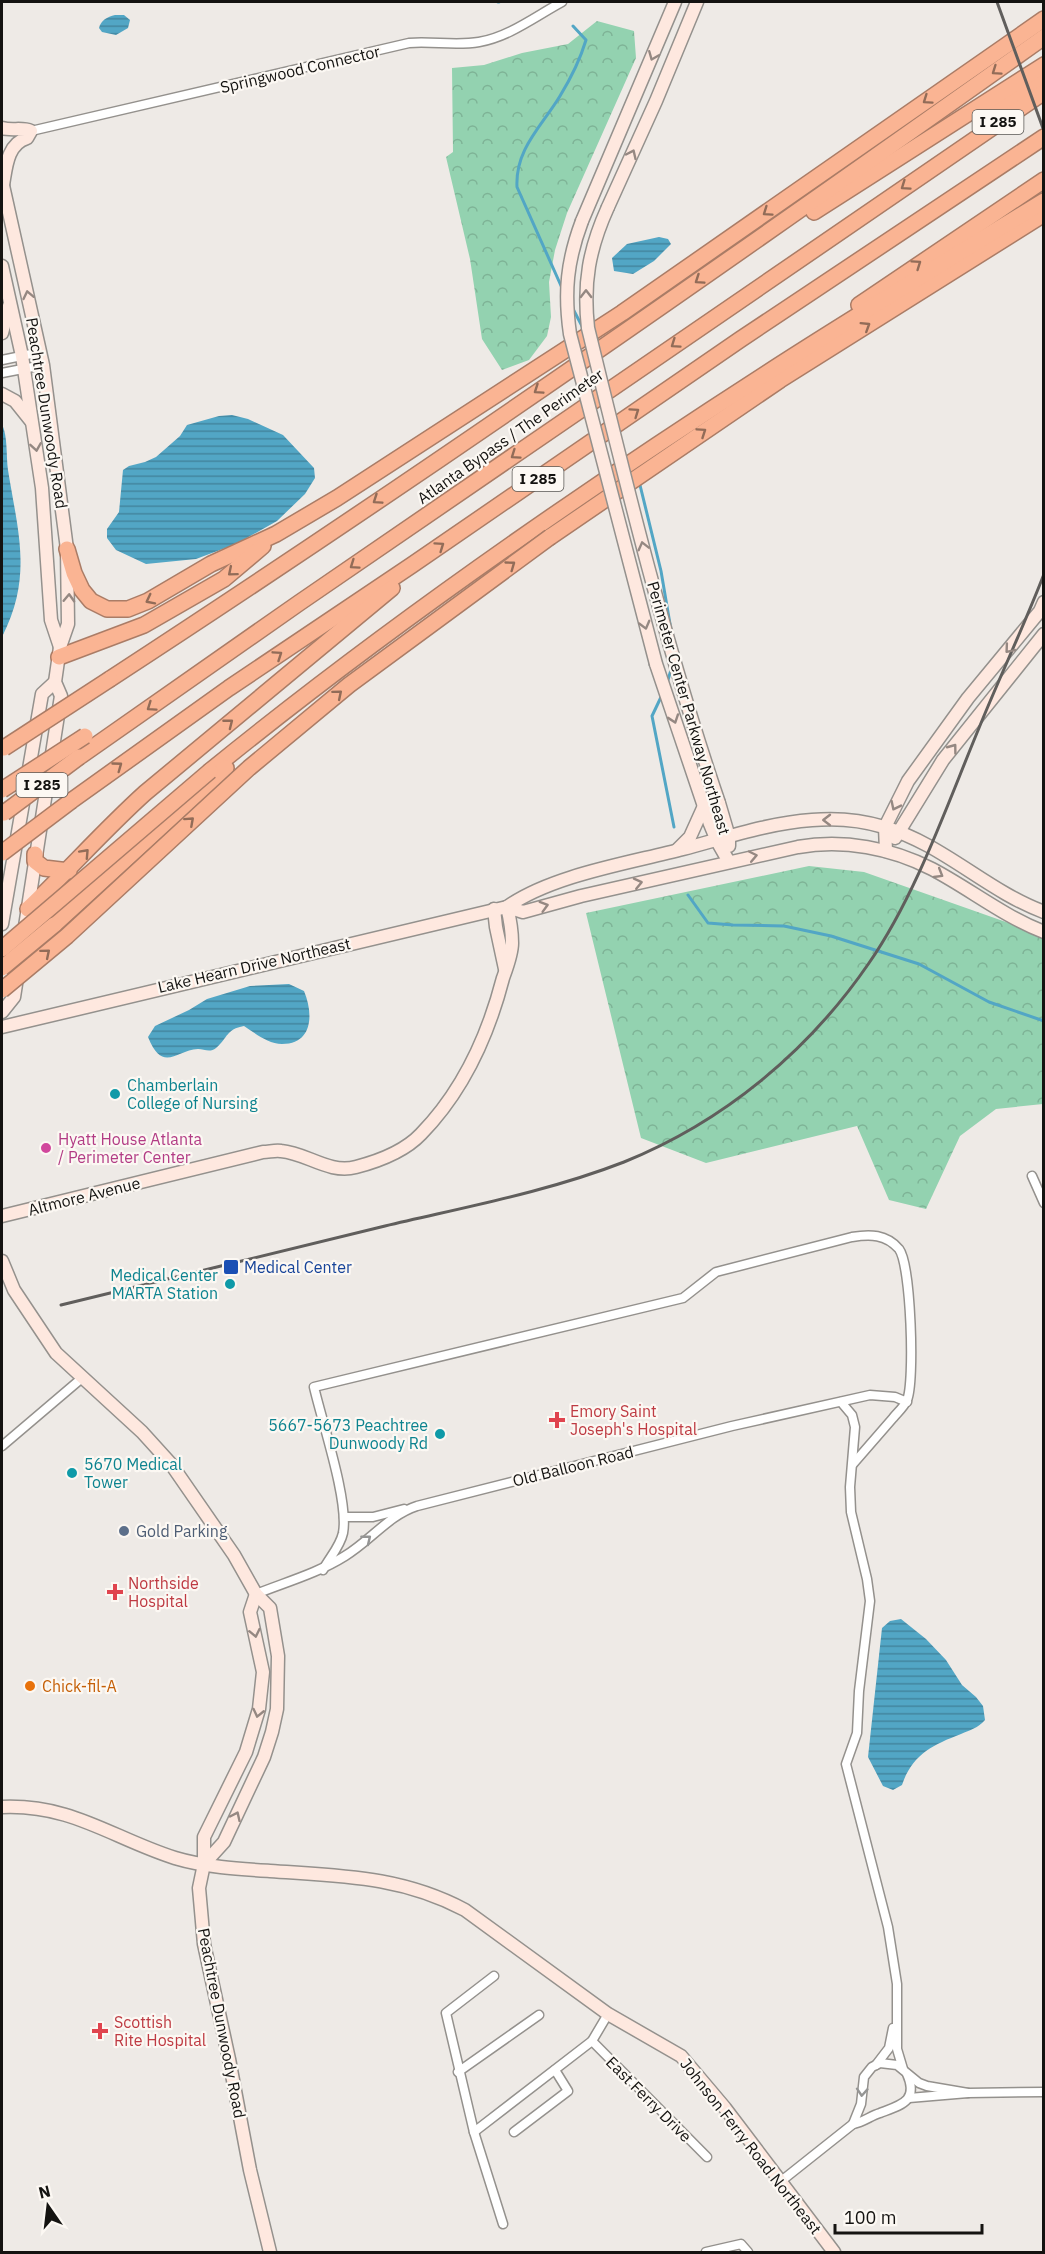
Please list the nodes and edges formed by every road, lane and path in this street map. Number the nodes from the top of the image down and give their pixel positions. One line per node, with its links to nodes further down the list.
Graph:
1 (562, 2): 10 (street, Springwood Connector)
2 (675, 2): 40 (main road, Perimeter Center Parkway Northeast, one-way to 40, bridge)
3 (697, 2): 44 (main road, Perimeter Center Parkway Northeast, one-way to 3, bridge)
4 (1044, 19): 28 (highway, one-way to 28)
5 (1044, 37): 17 (highway, one-way to 17)
6 (1044, 65): 17 (highway)
7 (1044, 74): 12 (highway)
8 (1044, 92): 12 (highway, Atlanta Bypass / The Perimeter / I 285)
9 (2, 128): 10 (main road)
10 (32, 131): 14 (main road)
11 (1044, 137): 30 (highway, I 285, one-way to 11)
12 (953, 153): 36 (highway, Atlanta Bypass / The Perimeter / I 285, one-way to 36)
13 (1044, 180): 24 (highway, one-way to 13)
14 (2, 183): 21 (main road, Peachtree Dunwoody Road, one-way to 14)
15 (1044, 201): 24 (highway)
16 (1044, 213): 60 (highway, one-way to 16, bridge)
17 (735, 256): 37 (highway, one-way to 37, bridge)
18 (2, 266): 19 (main road, Peachtree Dunwoody Road)
19 (10, 302): 20 (main road); 23 (main road, Peachtree Dunwoody Road)
20 (2, 333)
21 (42, 358): 23 (street); 29 (main road, Peachtree Dunwoody Road)
22 (2, 360): 23 (street)
23 (23, 362): 25 (street); 27 (main road, Peachtree Dunwoody Road)
24 (768, 372): 32 (highway, bridge)
25 (2, 373)
26 (2, 394): 27 (main road)
27 (32, 423): 34 (main road, Peachtree Dunwoody Road, one-way to 34)
28 (276, 534): 29 (highway, one-way to 29); 34 (highway, one-way to 34)
29 (67, 549): 34 (main road, Peachtree Dunwoody Road, one-way to 29)
30 (412, 565): 47 (highway, I 285, one-way to 30, bridge); 50 (highway, one-way to 30)
31 (1044, 602): 42 (main road, one-way to 42)
32 (398, 628): 57 (highway, bridge); 58 (highway, bridge)
33 (1044, 634): 43 (main road, one-way to 33)
34 (60, 652): 35 (main road, Peachtree Dunwoody Road)
35 (54, 682): 39 (main road, Peachtree Dunwoody Road); 48 (main road, Peachtree Dunwoody Road)
36 (129, 722): 38 (highway, bridge); 39 (highway, Atlanta Bypass / The Perimeter / I 285, bridge)
37 (3, 748)
38 (2, 790)
39 (23, 799): 41 (highway, Atlanta Bypass / The Perimeter / I 285, bridge); 55 (main road, Peachtree Dunwoody Road)
40 (704, 806): 44 (main road, Perimeter Center Parkway Northeast); 45 (main road)
41 (3, 813)
42 (885, 827): 43 (main road, Lake Hearn Drive Northeast); 44 (main road, Lake Hearn Drive Northeast, one-way to 44); 46 (main road)
43 (898, 832): 46 (main road); 54 (main road, Lake Hearn Drive Northeast)
44 (723, 839): 45 (main road, Lake Hearn Drive Northeast); 49 (main road, Perimeter Center Parkway Northeast)
45 (676, 851): 51 (main road, Lake Hearn Drive Northeast)
46 (886, 851): 49 (main road, Lake Hearn Drive Northeast, one-way to 46); 56 (main road, Lake Hearn Drive Northeast, one-way to 56)
47 (2, 853)
48 (35, 854): 50 (highway); 52 (main road, Peachtree Dunwoody Road)
49 (729, 862): 51 (main road, Lake Hearn Drive Northeast, one-way to 49)
50 (69, 871): 52 (highway)
51 (507, 907): 53 (main road, Lake Hearn Drive Northeast); 59 (main road, Altmore Avenue)
52 (28, 909): 61 (main road, Peachtree Dunwoody Road)
53 (494, 909): 59 (main road); 62 (main road, Lake Hearn Drive Northeast)
54 (1044, 912)
55 (2, 924)
56 (1044, 932)
57 (2, 949)
58 (2, 968)
59 (506, 971): 65 (main road, Altmore Avenue)
60 (2, 990)
61 (2, 1012)
62 (2, 1027)
63 (1032, 1176): 64 (street)
64 (1044, 1203)
65 (6, 1213)
66 (2, 1261): 67 (main road)
67 (82, 1378): 70 (street); 75 (main road)
68 (841, 1402): 69 (street, Old Balloon Road); 71 (street); 72 (street, Old Balloon Road)
69 (907, 1402): 71 (street); 73 (street)
70 (2, 1446)
71 (853, 1464): 79 (street)
72 (411, 1508): 73 (street); 74 (street, Old Balloon Road, one-way to 72)
73 (344, 1517): 74 (street)
74 (323, 1570): 75 (street, Old Balloon Road)
75 (256, 1594): 77 (main road, Peachtree Dunwoody Road, one-way to 77); 77 (main road, one-way to 75)
76 (2, 1807): 77 (main road, Johnson Ferry Road Northeast)
77 (204, 1864): 81 (main road, Johnson Ferry Road Northeast); 96 (main road, Peachtree Dunwoody Road)
78 (494, 1976): 86 (street)
79 (896, 2013): 83 (street); 85 (street)
80 (539, 2014): 86 (street)
81 (608, 2014): 82 (street); 94 (main road, Johnson Ferry Road Northeast)
82 (592, 2041): 84 (street); 93 (street, East Ferry Drive)
83 (876, 2065): 85 (street); 90 (street, one-way to 90)
84 (555, 2070): 91 (street); 92 (street)
85 (905, 2071): 87 (street); 89 (street)
86 (458, 2072): 91 (street)
87 (968, 2092): 88 (street); 89 (street)
88 (1044, 2092)
89 (909, 2098): 90 (street)
90 (853, 2124): 94 (street)
91 (474, 2132): 95 (street)
92 (514, 2132)
93 (707, 2157)
94 (780, 2182): 99 (main road, Johnson Ferry Road Northeast)
95 (503, 2224)
96 (270, 2253)
97 (706, 2253): 98 (street)
98 (748, 2253)
99 (834, 2253)

